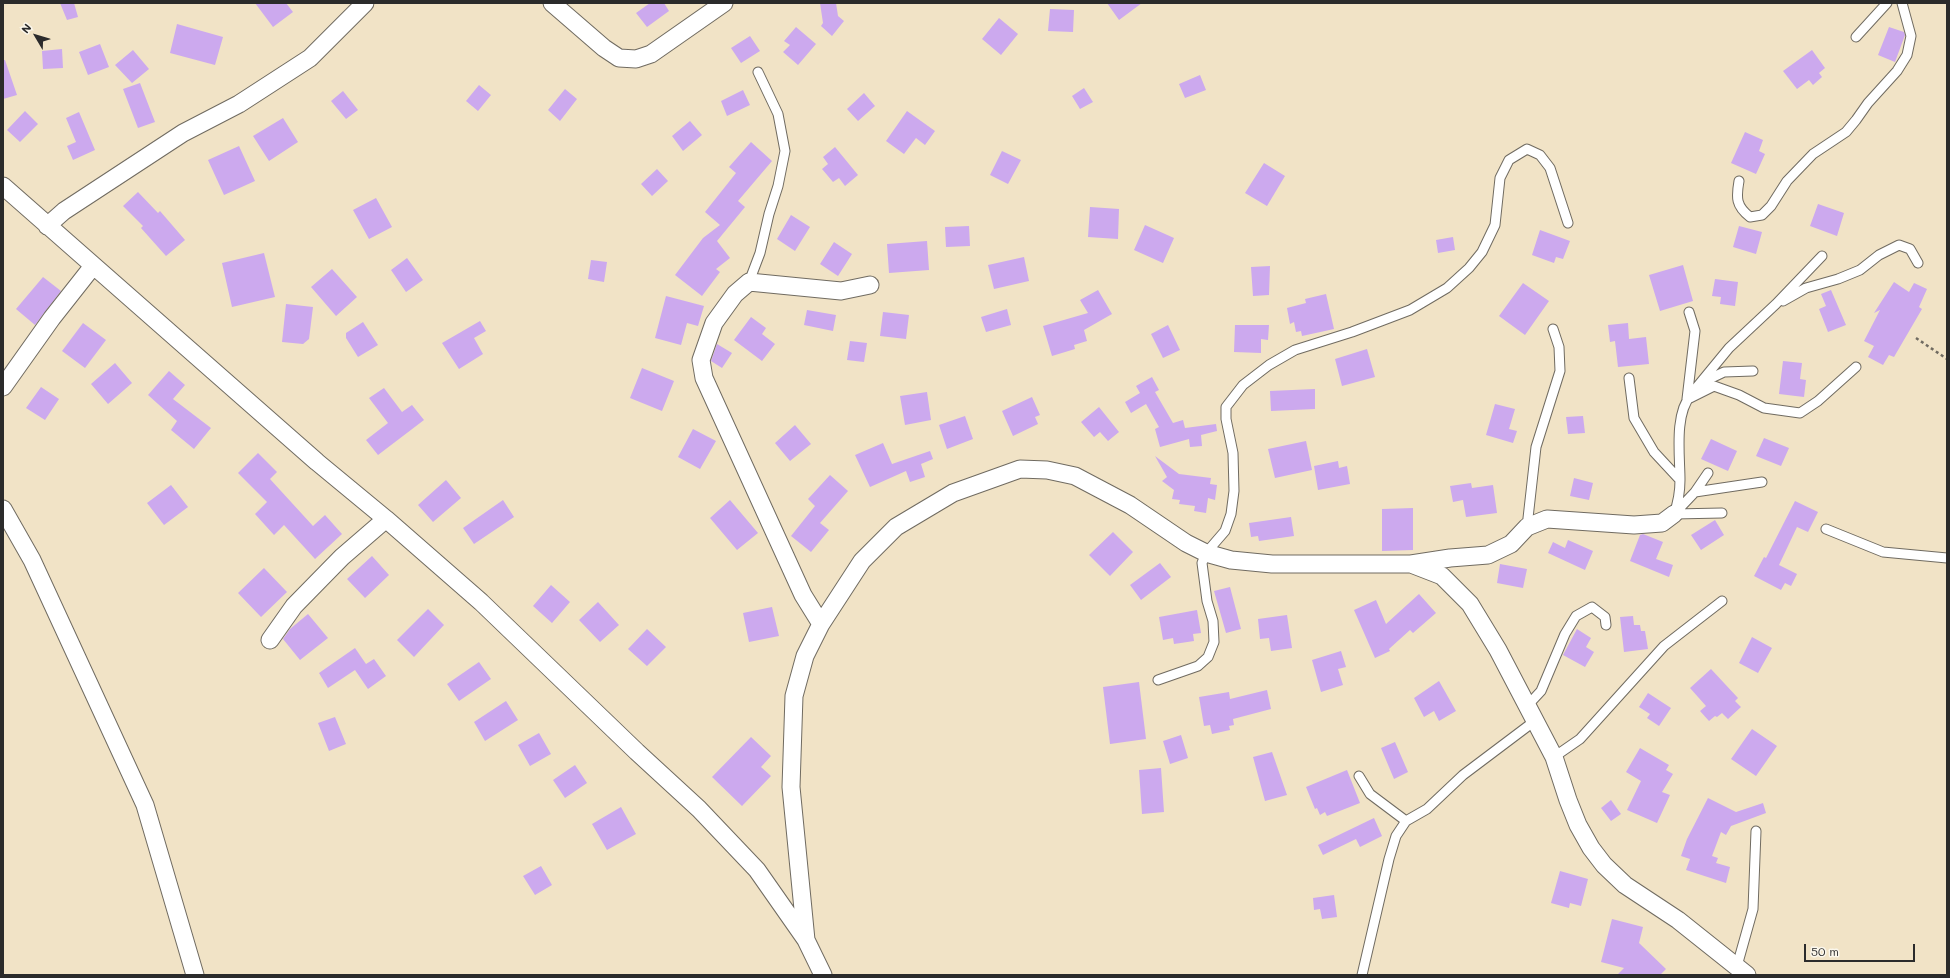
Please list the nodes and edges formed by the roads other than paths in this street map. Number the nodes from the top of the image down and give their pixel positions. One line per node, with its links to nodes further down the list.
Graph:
1 (366, 3): 11 (street)
2 (552, 3): 3 (street)
3 (724, 3)
4 (1887, 3): 6 (lane)
5 (1902, 3): 8 (lane)
6 (1856, 37)
7 (758, 72): 15 (lane)
8 (1739, 180)
9 (3, 186): 11 (street)
10 (1568, 223): 35 (lane)
11 (47, 226): 14 (street)
12 (1822, 256): 17 (lane)
13 (1918, 263): 17 (lane)
14 (93, 266): 23 (street); 32 (street)
15 (749, 282): 16 (street); 39 (street)
16 (870, 285)
17 (1776, 304): 24 (lane)
18 (1689, 312): 24 (lane)
19 (1553, 329): 33 (lane)
20 (1856, 367): 24 (lane)
21 (1753, 371): 24 (lane)
22 (1629, 378): 26 (lane)
23 (3, 387)
24 (1687, 399): 26 (lane)
25 (1708, 473): 28 (lane)
26 (1680, 480): 31 (lane)
27 (1762, 482): 28 (lane)
28 (1695, 492): 31 (lane)
29 (3, 509): 50 (street)
30 (1722, 513): 31 (lane)
31 (1674, 514): 33 (street)
32 (386, 519): 41 (street); 48 (street)
33 (1528, 527): 37 (street)
34 (1826, 529): 36 (lane)
35 (1206, 553): 37 (street); 39 (street); 42 (lane)
36 (1947, 558)
37 (1411, 564): 43 (street)
38 (1722, 601): 44 (lane)
39 (821, 624): 48 (street)
40 (1606, 625): 43 (lane)
41 (270, 640)
42 (1158, 680)
43 (1532, 713): 44 (street); 46 (lane)
44 (1554, 757): 49 (street)
45 (1359, 776): 46 (lane)
46 (1406, 821): 52 (lane)
47 (1756, 831): 49 (lane)
48 (806, 940): 51 (street)
49 (1742, 970)
50 (195, 975)
51 (823, 975)
52 (1362, 975)

